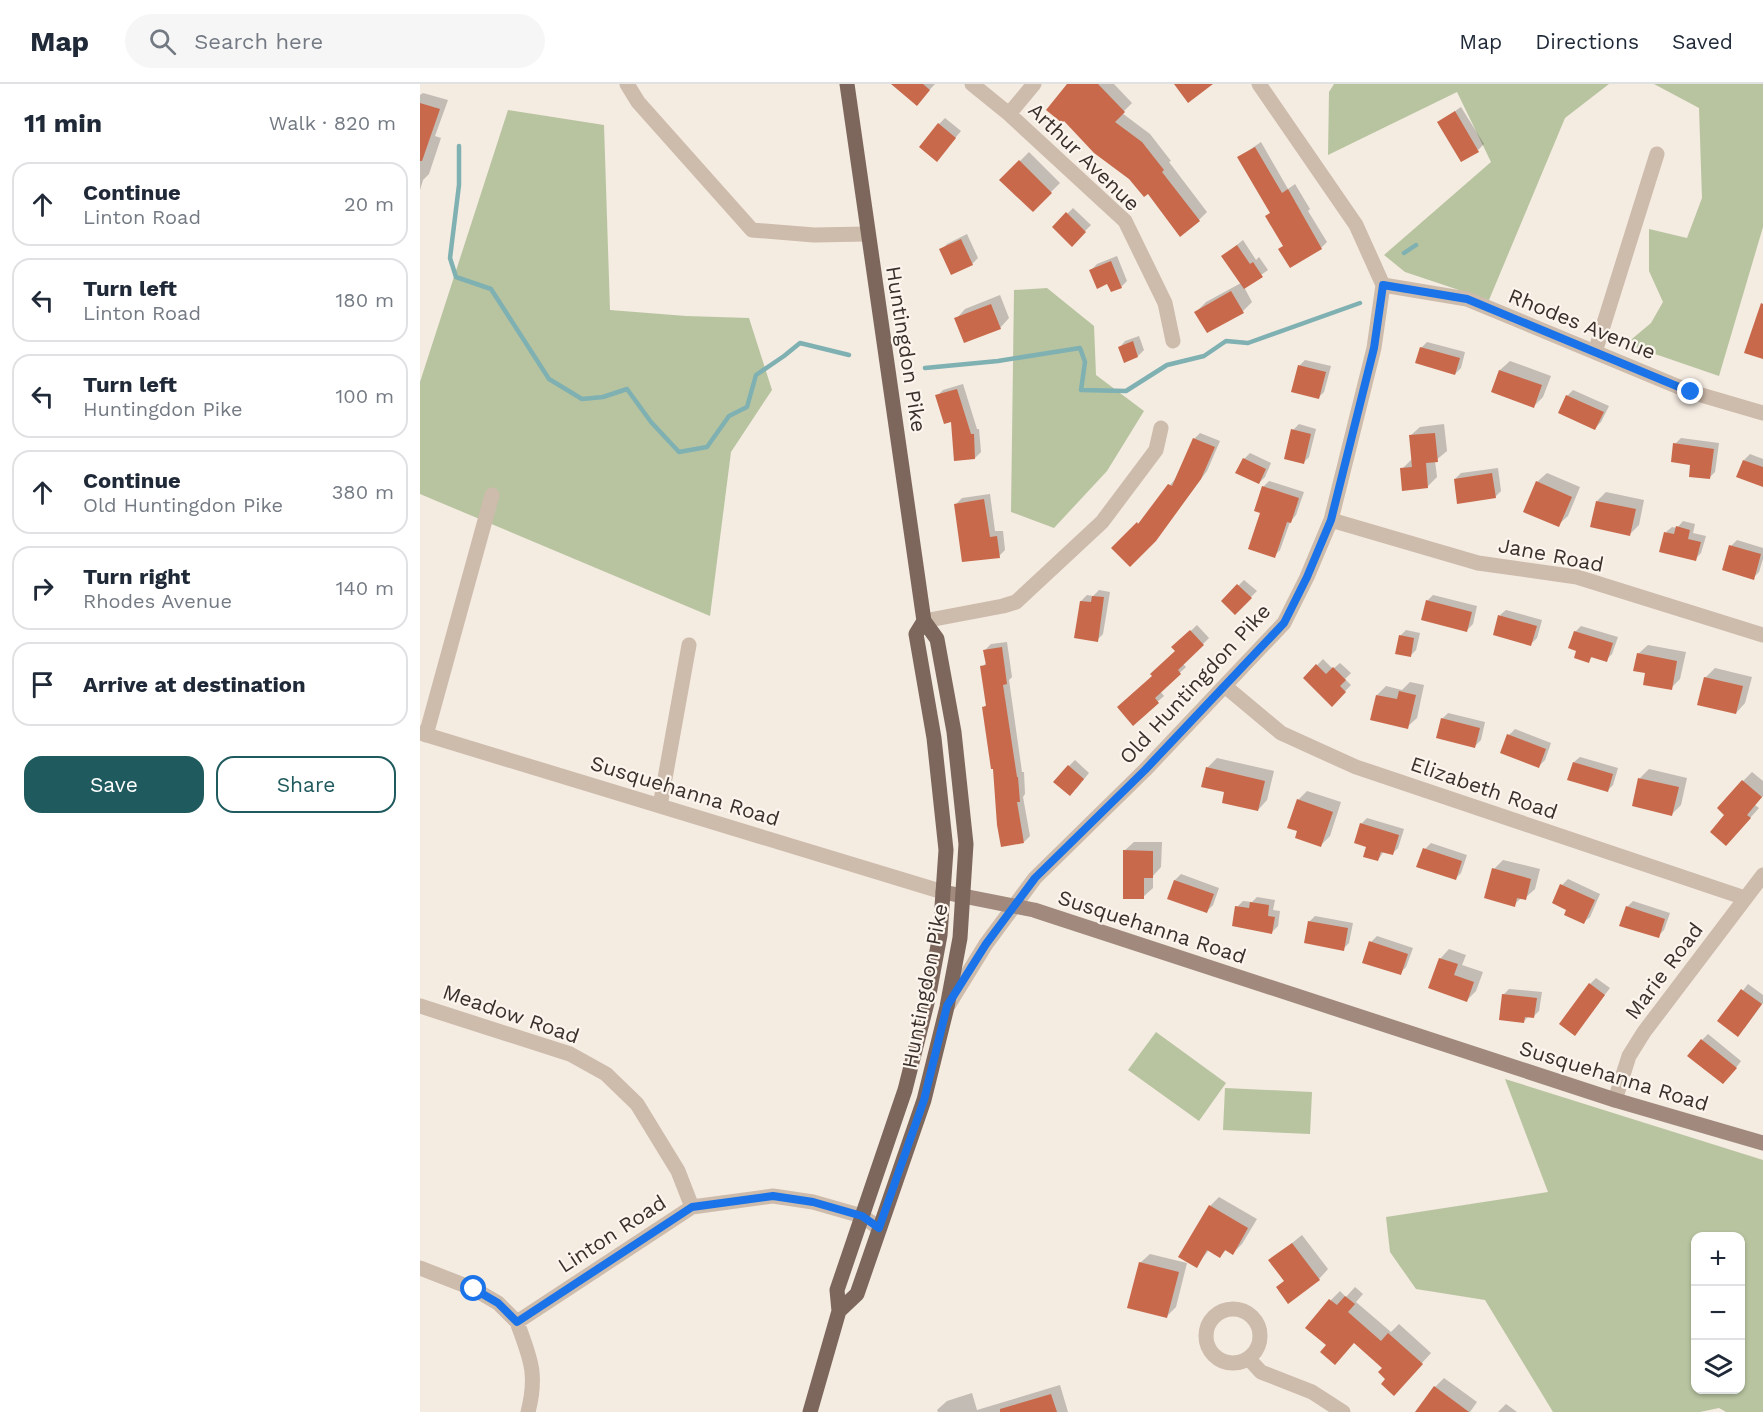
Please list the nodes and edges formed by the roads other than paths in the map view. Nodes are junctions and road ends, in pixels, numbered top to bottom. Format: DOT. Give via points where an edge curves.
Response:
graph roads {
  1 [pos="627,84"];
  2 [pos="847,84"];
  3 [pos="972,84"];
  4 [pos="1035,84"];
  5 [pos="1267,88"];
  6 [pos="1009,114"];
  7 [pos="1657,154"];
  8 [pos="867,234"];
  9 [pos="1383,285"];
  10 [pos="1173,341"];
  11 [pos="1595,352"];
  12 [pos="1763,413"];
  13 [pos="1161,428"];
  14 [pos="492,495"];
  15 [pos="1331,520"];
  16 [pos="924,621"];
  17 [pos="1763,634"];
  18 [pos="689,645"];
  19 [pos="1226,687"];
  20 [pos="423,734"];
  21 [pos="660,806"];
  22 [pos="1763,875"];
  23 [pos="943,892"];
  24 [pos="964,895"];
  25 [pos="1745,898"];
  26 [pos="1013,905"];
  27 [pos="420,1006"];
  28 [pos="947,1006"];
  29 [pos="1615,1100"];
  30 [pos="1763,1143"];
  31 [pos="692,1207"];
  32 [pos="862,1216"];
  33 [pos="879,1228"];
  34 [pos="420,1268"];
  35 [pos="839,1311"];
  36 [pos="517,1322"];
  37 [pos="1249,1359"];
  38 [pos="528,1412"];
  39 [pos="810,1412"];
  40 [pos="1343,1412"];
  1 -- 8 [label="street" via="638,102 752,230"];
  2 -- 8 [label="main road, Huntingdon Pike"];
  3 -- 6 [label="street, Arthur Avenue"];
  4 -- 6 [label="street"];
  5 -- 9 [label="street" via="1356,225"];
  6 -- 10 [label="street, Arthur Avenue" via="1125,221 1166,303"];
  7 -- 11 [label="street"];
  8 -- 16 [label="main road, Huntingdon Pike"];
  9 -- 11 [label="street, Rhodes Avenue" via="1467,299"];
  9 -- 15 [label="street, Old Huntingdon Pike" via="1374,348"];
  11 -- 12 [label="street, Rhodes Avenue" via="1691,392"];
  13 -- 16 [label="street" via="1156,450 1102,522 1016,602"];
  14 -- 20 [label="street"];
  15 -- 17 [label="street, Jane Road" via="1478,563 1577,577"];
  15 -- 19 [label="street, Old Huntingdon Pike" via="1284,623"];
  16 -- 23 [label="main road, Huntingdon Pike" via="916,634 934,738 946,850"];
  16 -- 24 [label="main road, Huntingdon Pike" via="937,639 954,732 966,844"];
  18 -- 21 [label="street"];
  19 -- 25 [label="street, Elizabeth Road" via="1281,733 1356,767"];
  19 -- 26 [label="street, Old Huntingdon Pike" via="1035,878"];
  20 -- 21 [label="street, Susquehanna Road"];
  21 -- 23 [label="street, Susquehanna Road"];
  22 -- 25 [label="street, Marie Road"];
  23 -- 24 [label="main road, Susquehanna Road"];
  23 -- 32 [label="main road, Huntingdon Pike" via="940,934 922,1022 905,1090"];
  24 -- 26 [label="main road, Susquehanna Road"];
  24 -- 28 [label="main road, Huntingdon Pike"];
  25 -- 29 [label="street, Marie Road" via="1644,1032 1629,1056"];
  26 -- 28 [label="street, Old Huntingdon Pike"];
  26 -- 29 [label="main road, Susquehanna Road"];
  27 -- 31 [label="street, Meadow Road" via="570,1053 606,1074 637,1104 678,1172"];
  28 -- 33 [label="main road, Huntingdon Pike" via="924,1100"];
  29 -- 30 [label="main road, Susquehanna Road"];
  31 -- 32 [label="street, Linton Road" via="773,1196"];
  31 -- 36 [label="street, Linton Road"];
  32 -- 33 [label="street, Linton Road"];
  32 -- 35 [label="main road, Huntingdon Pike" via="837,1290"];
  33 -- 35 [label="main road, Huntingdon Pike" via="856,1294"];
  34 -- 36 [label="street" via="474,1289 498,1303"];
  35 -- 39 [label="main road, Huntingdon Pike"];
  36 -- 38 [label="street" via="533,1366"];
  37 -- 40 [label="street" via="1261,1372 1312,1392"];
}
